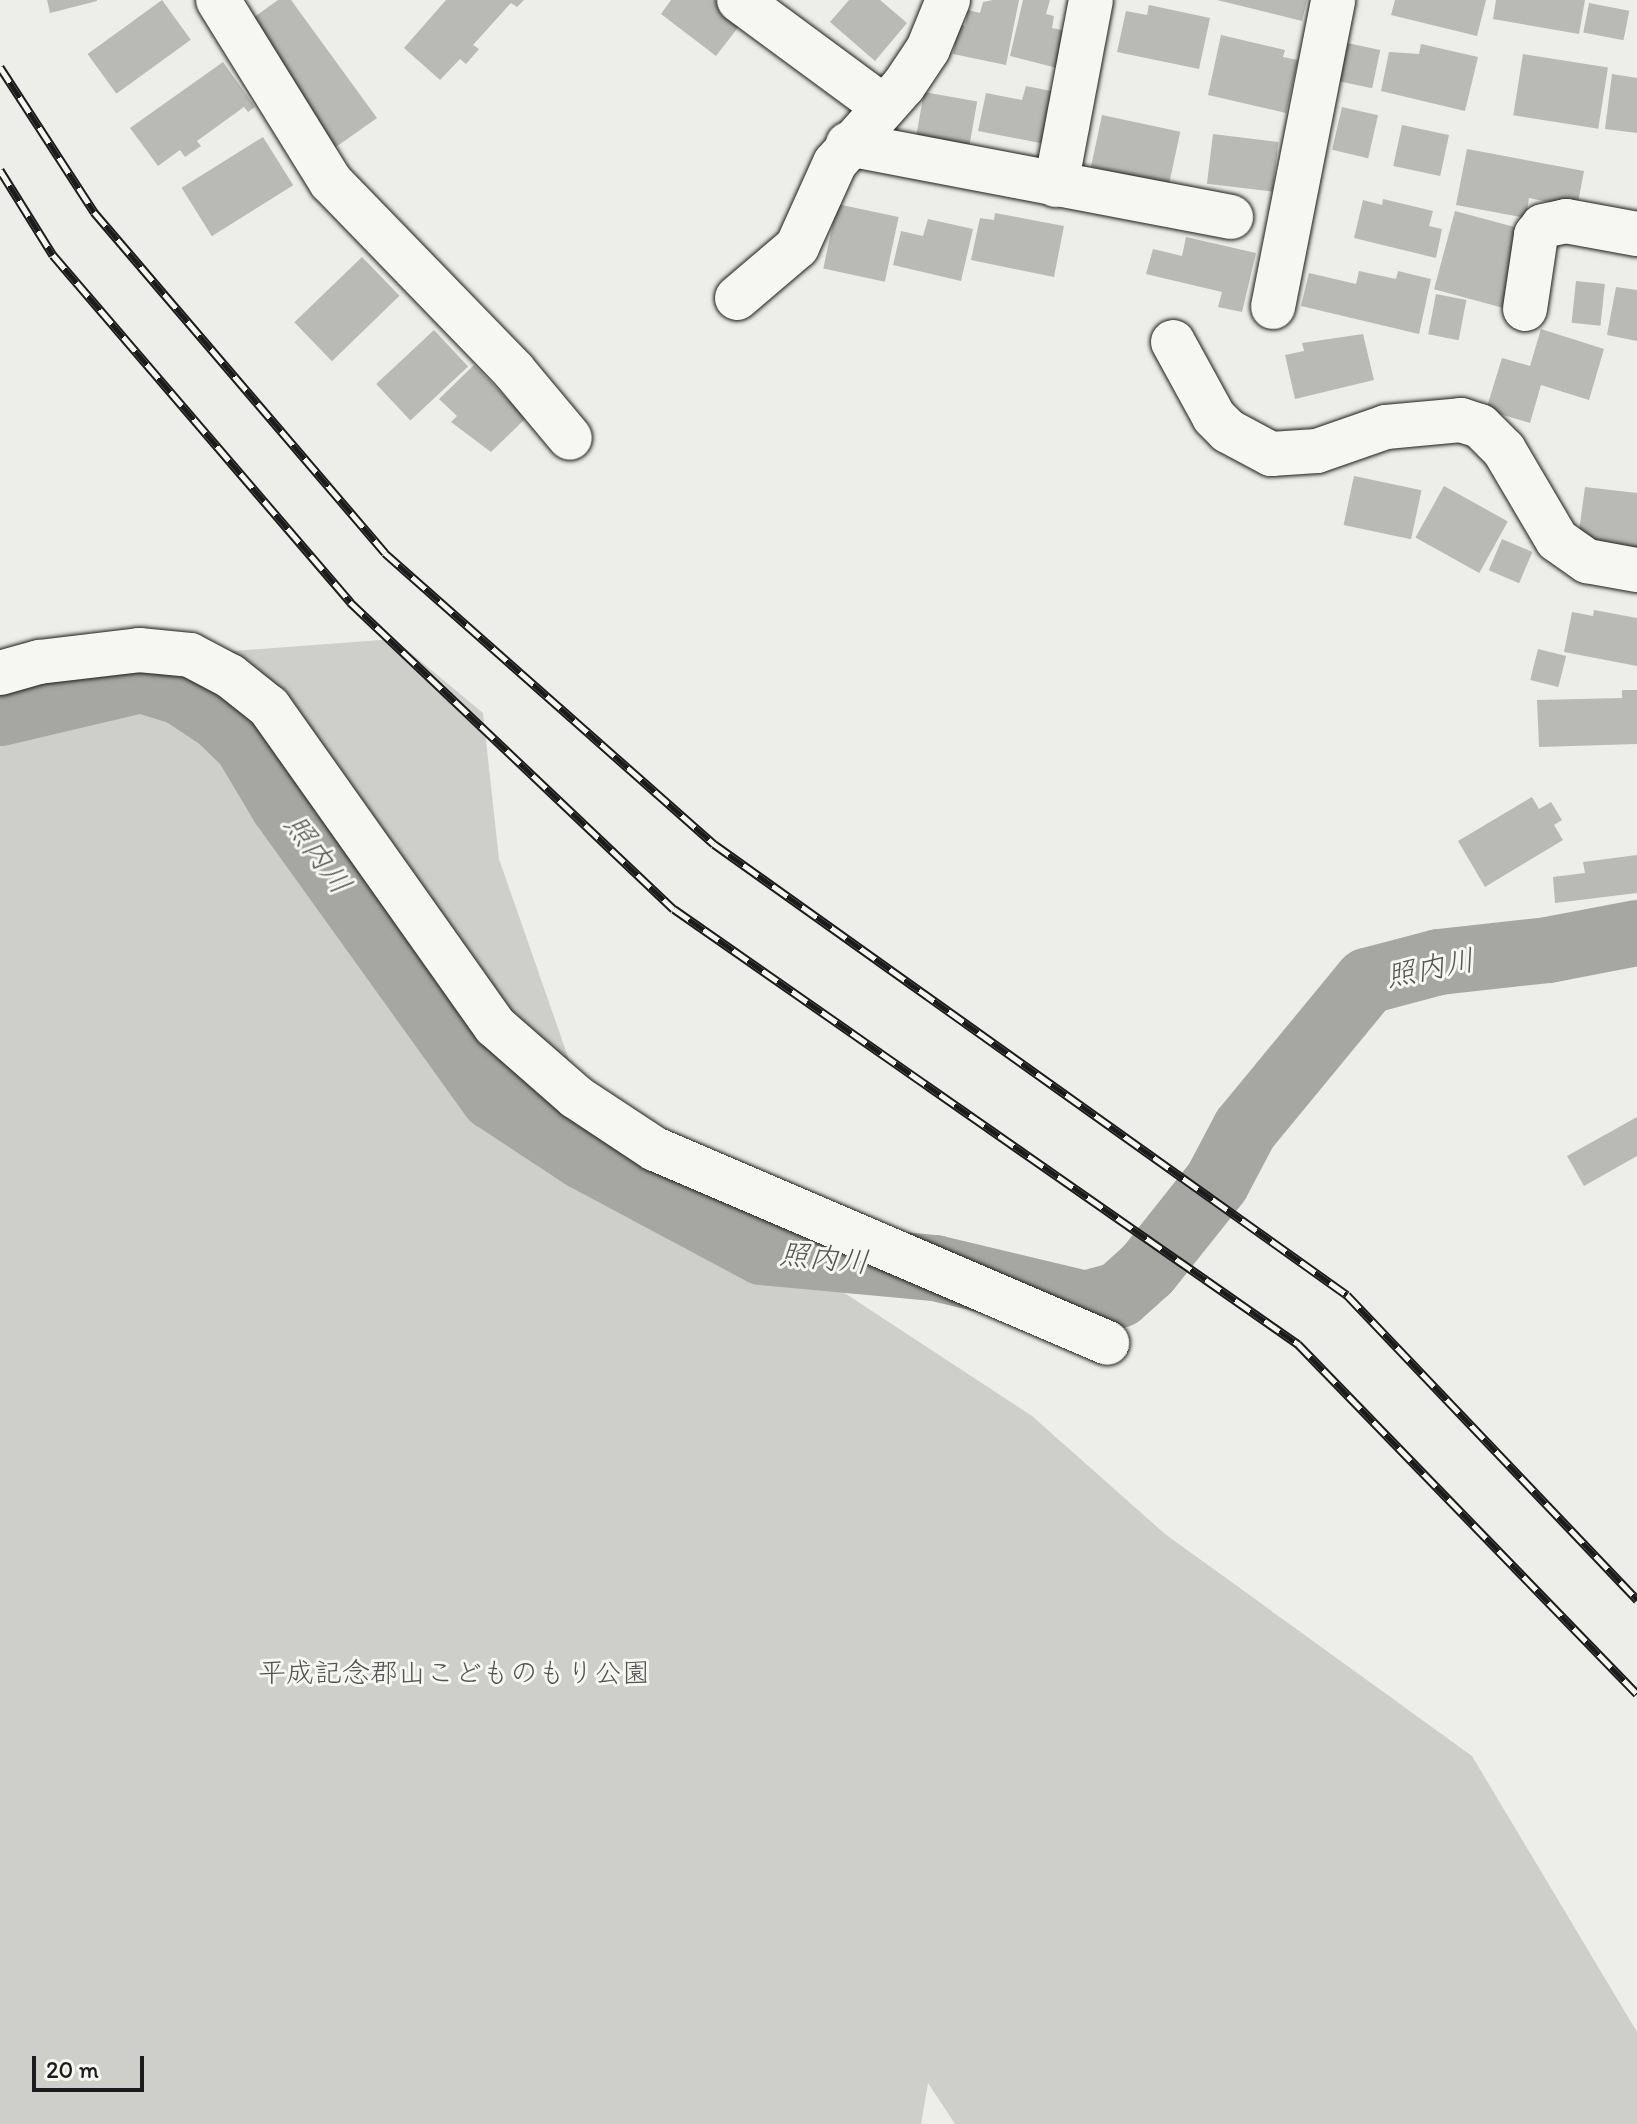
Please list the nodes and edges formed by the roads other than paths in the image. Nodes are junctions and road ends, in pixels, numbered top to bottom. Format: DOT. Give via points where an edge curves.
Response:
graph roads {
  1 [pos="218,0"];
  2 [pos="739,0"];
  3 [pos="948,0"];
  4 [pos="1091,0"];
  5 [pos="1333,0"];
  6 [pos="884,107"];
  7 [pos="848,144"];
  8 [pos="1056,185"];
  9 [pos="1231,217"];
  10 [pos="1637,234"];
  11 [pos="737,298"];
  12 [pos="1273,307"];
  13 [pos="1525,309"];
  14 [pos="1173,342"];
  15 [pos="570,438"];
  16 [pos="1637,570"];
  17 [pos="0,673"];
  18 [pos="1107,1343"];
  1 -- 15 [label="street" via="331,182 514,371"];
  2 -- 6 [label="street"];
  3 -- 6 [label="street" via="928,49"];
  4 -- 8 [label="street"];
  5 -- 12 [label="street"];
  6 -- 7 [label="street"];
  7 -- 8 [label="street"];
  7 -- 11 [label="street" via="797,247"];
  8 -- 9 [label="street"];
  10 -- 13 [label="street" via="1566,221 1543,226 1536,235"];
  14 -- 16 [label="street" via="1214,417 1228,431 1271,454 1317,451 1386,427 1461,420 1480,426 1504,450 1557,540 1587,561"];
  17 -- 18 [label="street" via="39,662 139,650 190,655 230,676 269,707 495,1026 576,1097 655,1149"];
}
